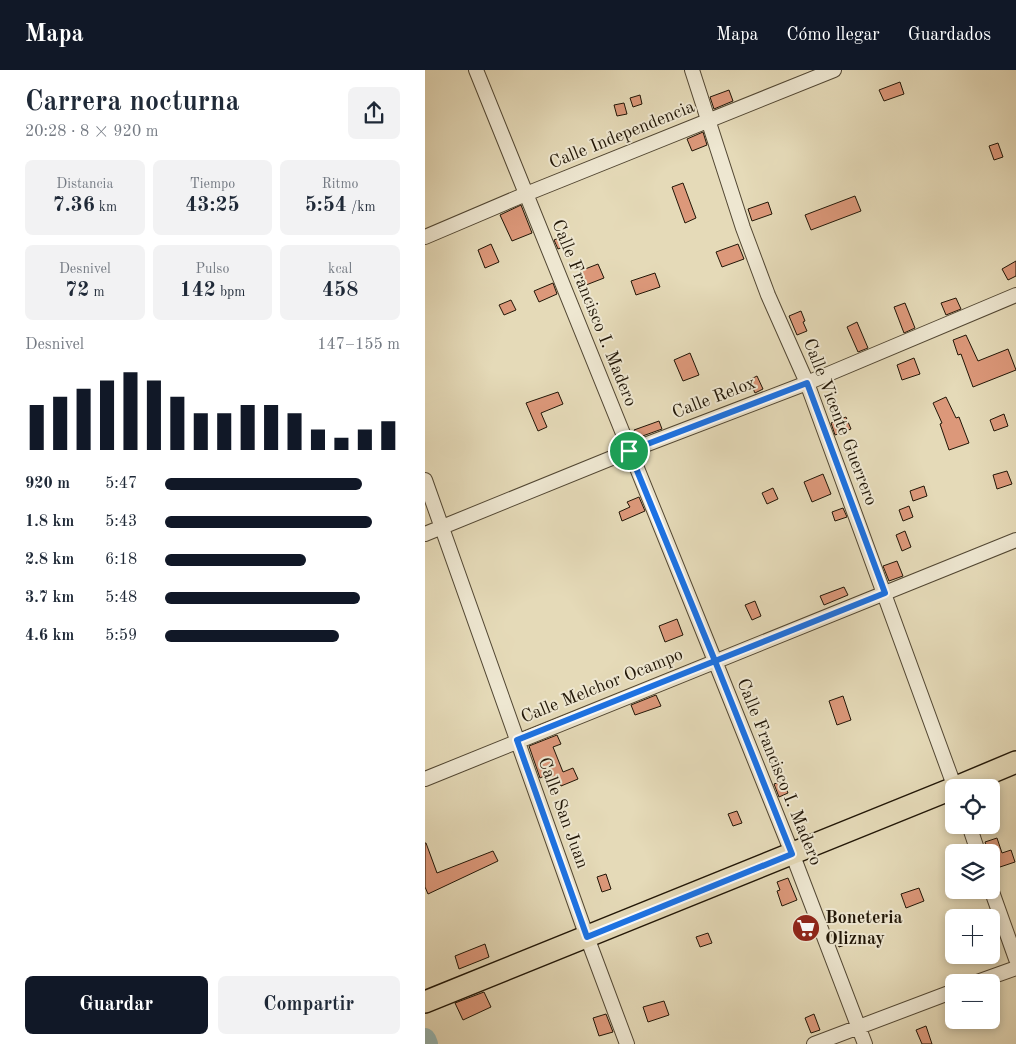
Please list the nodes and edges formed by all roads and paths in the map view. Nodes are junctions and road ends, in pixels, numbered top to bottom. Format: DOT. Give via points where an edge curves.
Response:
graph roads {
  1 [pos="476,70"];
  2 [pos="692,70"];
  3 [pos="834,70"];
  4 [pos="707,121"];
  5 [pos="526,194"];
  6 [pos="425,237"];
  7 [pos="1016,295"];
  8 [pos="807,383"];
  9 [pos="629,451"];
  10 [pos="425,480"];
  11 [pos="442,526"];
  12 [pos="425,534"];
  13 [pos="1016,540"];
  14 [pos="885,593"];
  15 [pos="715,661"];
  16 [pos="517,740"];
  17 [pos="1016,762"];
  18 [pos="425,779"];
  19 [pos="952,779"];
  20 [pos="975,779"];
  21 [pos="945,791"];
  22 [pos="792,854"];
  23 [pos="995,899"];
  24 [pos="587,937"];
  25 [pos="1016,959"];
  26 [pos="1016,968"];
  27 [pos="999,974"];
  28 [pos="945,994"];
  29 [pos="426,998"];
  30 [pos="858,1028"];
  31 [pos="627,1044"];
  32 [pos="814,1044"];
  33 [pos="865,1044"];
  1 -- 5 [label="street, Calle Francisco I. Madero"];
  2 -- 4 [label="street, Calle Vicente Guerrero"];
  3 -- 4 [label="street, Calle Independencia"];
  4 -- 5 [label="street, Calle Independencia"];
  4 -- 8 [label="street, Calle Vicente Guerrero" via="768,295"];
  5 -- 6 [label="street, Calle Independencia"];
  5 -- 9 [label="street, Calle Francisco I. Madero"];
  7 -- 8 [label="street, Calle Relox"];
  8 -- 9 [label="street, Calle Relox"];
  8 -- 14 [label="street, Calle Vicente Guerrero"];
  9 -- 11 [label="street, Calle Relox"];
  9 -- 15 [label="street, Calle Francisco I. Madero"];
  10 -- 11 [label="street, Calle San Juan"];
  11 -- 12 [label="street, Calle Relox"];
  11 -- 16 [label="street, Calle San Juan"];
  13 -- 14 [label="street, Calle Melchor Ocampo"];
  14 -- 15 [label="street, Calle Melchor Ocampo"];
  14 -- 19 [label="street, Calle Vicente Guerrero"];
  15 -- 16 [label="street, Calle Melchor Ocampo"];
  15 -- 22 [label="street, Calle Francisco I. Madero"];
  16 -- 18 [label="street, Calle Melchor Ocampo"];
  16 -- 24 [label="street, Calle San Juan"];
  17 -- 20 [label="main road"];
  21 -- 22 [label="main road"];
  22 -- 24 [label="main road"];
  22 -- 30 [label="street, Calle Francisco I. Madero"];
  23 -- 25 [label="street"];
  24 -- 29 [label="main road"];
  24 -- 31 [label="street, Calle San Juan"];
  26 -- 27 [label="street"];
  28 -- 30 [label="street"];
  30 -- 32 [label="street"];
  30 -- 33 [label="street, Calle Francisco I. Madero"];
}
